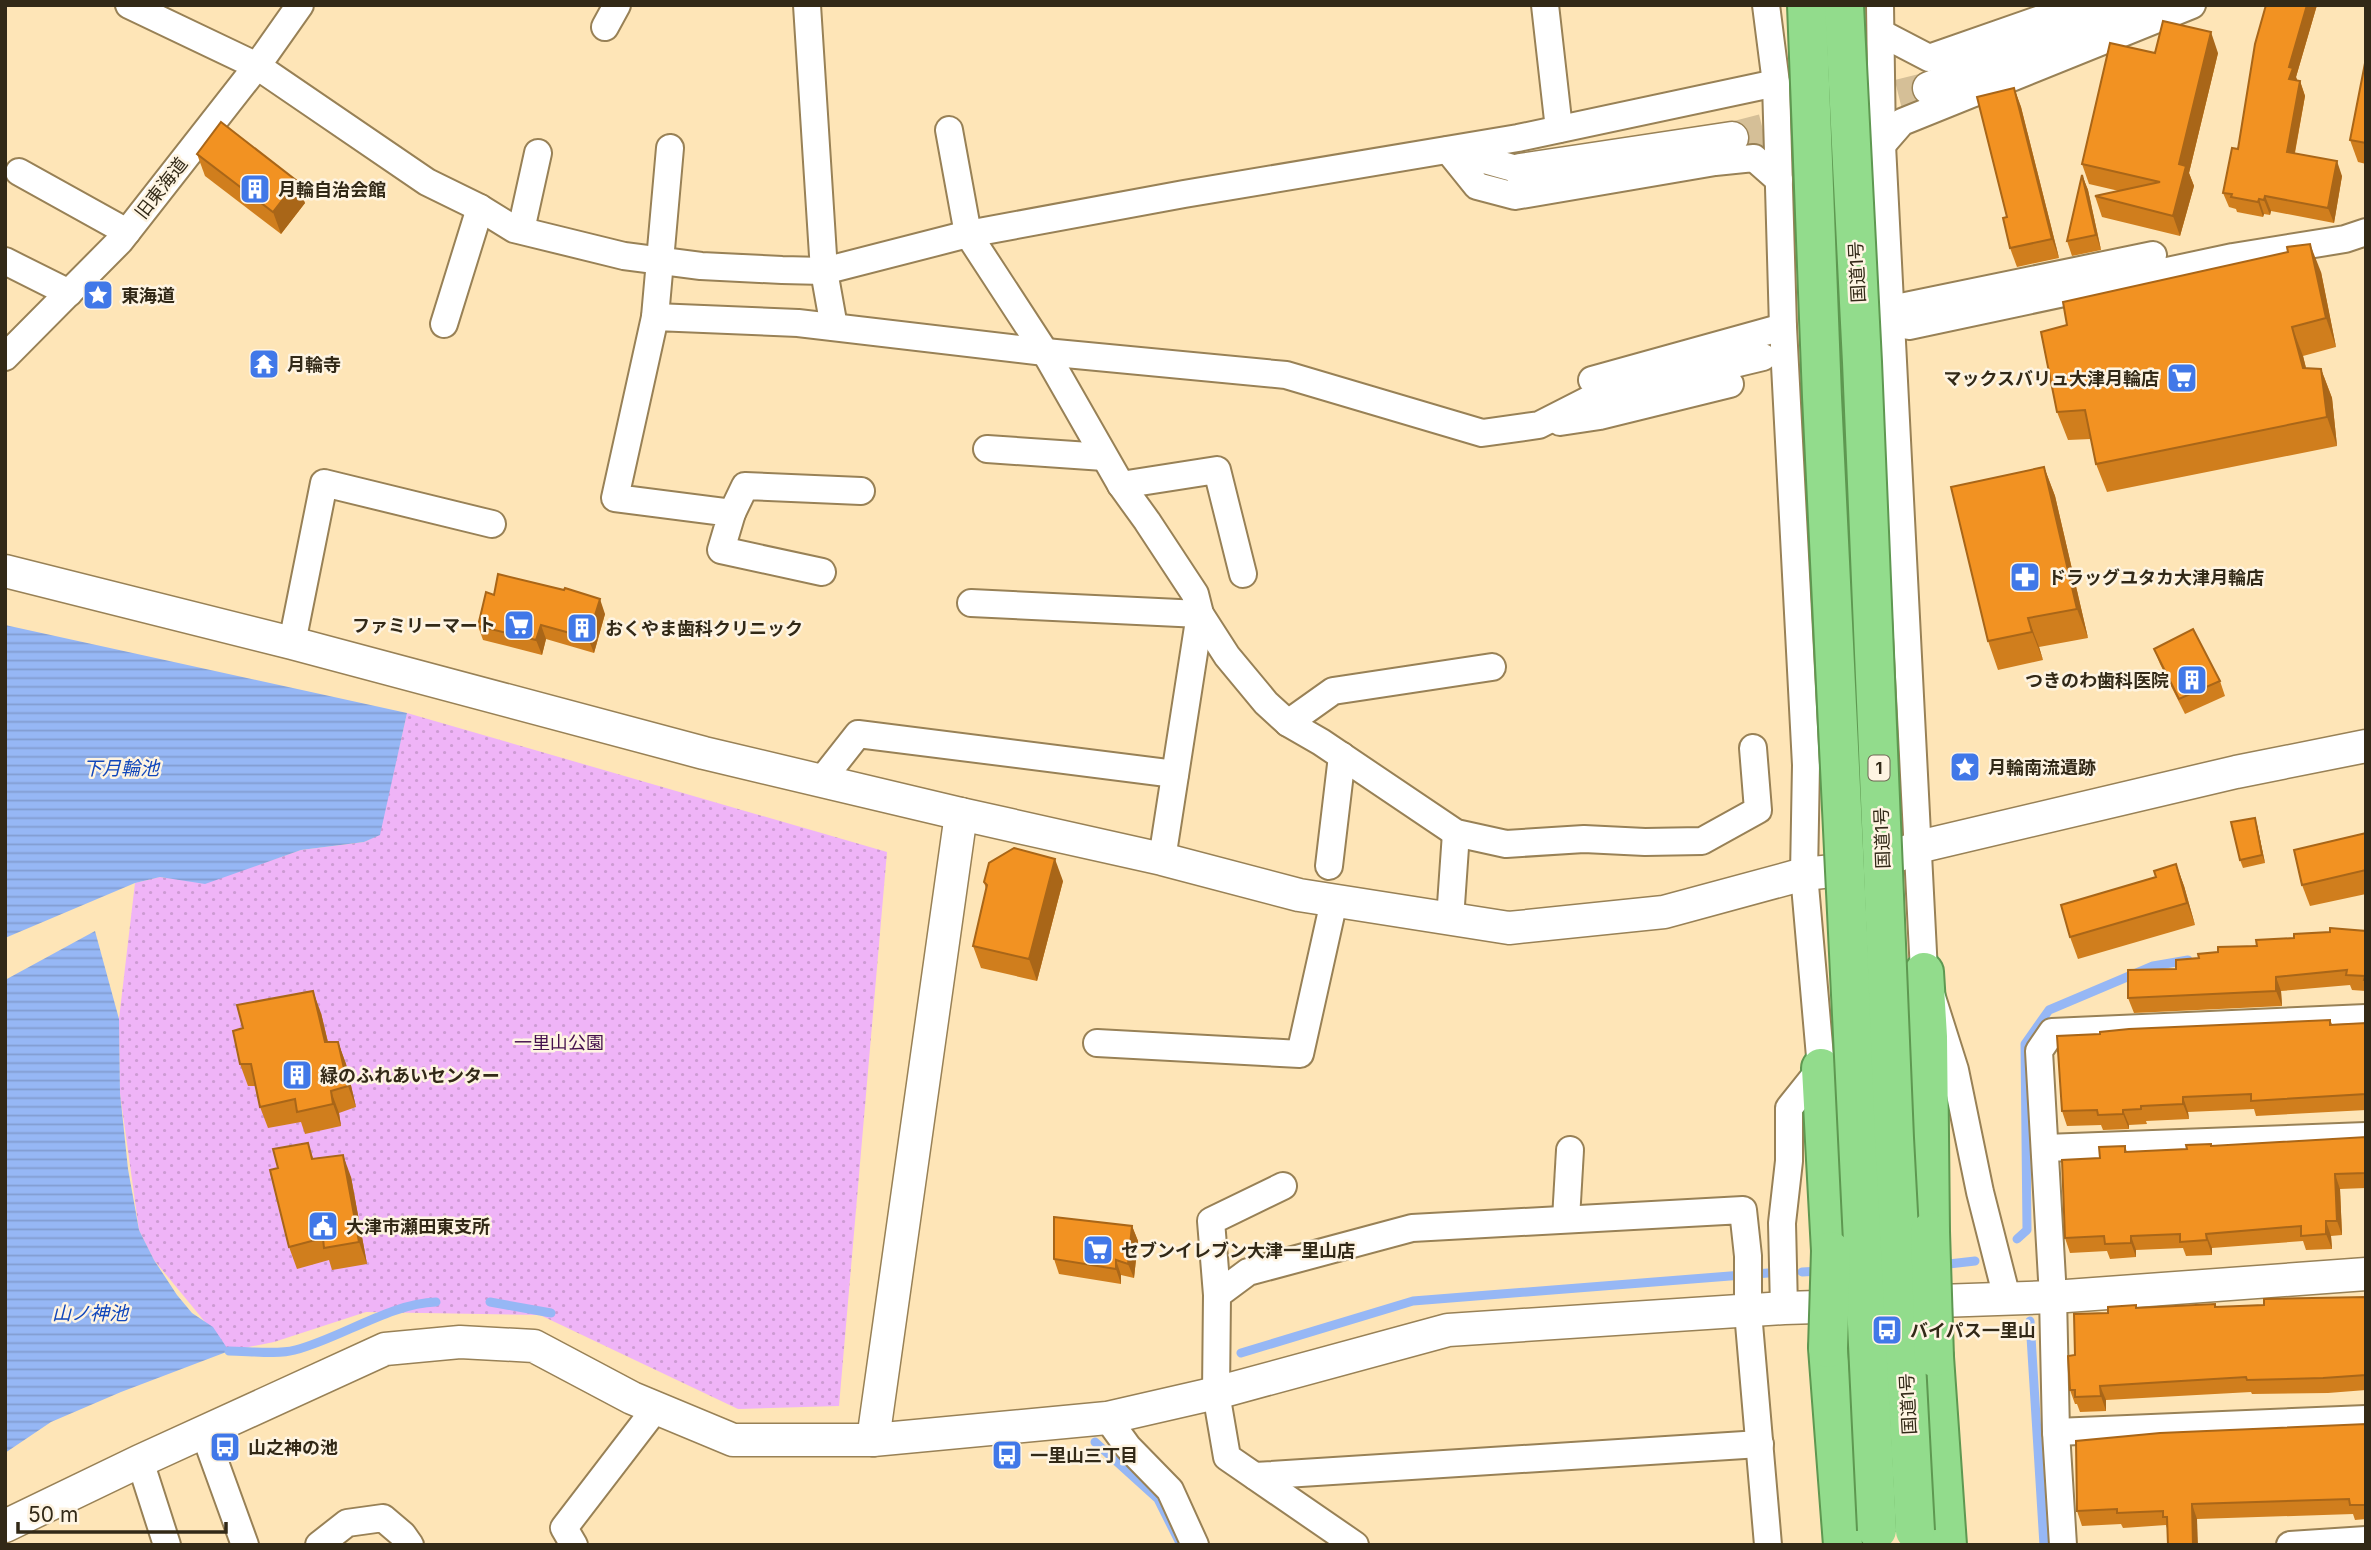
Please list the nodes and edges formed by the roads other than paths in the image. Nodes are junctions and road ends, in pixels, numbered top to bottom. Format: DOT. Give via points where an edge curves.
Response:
graph roads {
  1 [pos="129,5"];
  2 [pos="300,5"];
  3 [pos="807,5"];
  4 [pos="1545,5"];
  5 [pos="1766,5"];
  6 [pos="1807,5"];
  7 [pos="1844,5"];
  8 [pos="1880,5"];
  9 [pos="2081,5"];
  10 [pos="2138,5"];
  11 [pos="2192,5"];
  12 [pos="1881,33"];
  13 [pos="257,65"];
  14 [pos="1776,83"];
  15 [pos="1929,88"];
  16 [pos="1559,129"];
  17 [pos="949,130"];
  18 [pos="1732,138"];
  19 [pos="1882,145"];
  20 [pos="670,148"];
  21 [pos="1448,150"];
  22 [pos="538,153"];
  23 [pos="1520,170"];
  24 [pos="19,172"];
  25 [pos="1779,180"];
  26 [pos="480,208"];
  27 [pos="521,230"];
  28 [pos="127,232"];
  29 [pos="2366,232"];
  30 [pos="968,234"];
  31 [pos="2233,257"];
  32 [pos="5,261"];
  33 [pos="660,261"];
  34 [pos="824,271"];
  35 [pos="69,293"];
  36 [pos="655,317"];
  37 [pos="1900,318"];
  38 [pos="444,324"];
  39 [pos="834,327"];
  40 [pos="1783,327"];
  41 [pos="1892,347"];
  42 [pos="1045,352"];
  43 [pos="5,357"];
  44 [pos="1774,364"];
  45 [pos="1539,425"];
  46 [pos="987,449"];
  47 [pos="1104,457"];
  48 [pos="1121,485"];
  49 [pos="861,491"];
  50 [pos="732,513"];
  51 [pos="492,524"];
  52 [pos="5,570"];
  53 [pos="822,572"];
  54 [pos="1243,575"];
  55 [pos="971,603"];
  56 [pos="1200,614"];
  57 [pos="292,643"];
  58 [pos="1492,667"];
  59 [pos="1288,723"];
  60 [pos="2366,746"];
  61 [pos="1753,748"];
  62 [pos="1342,756"];
  63 [pos="1175,774"];
  64 [pos="821,781"];
  65 [pos="961,814"];
  66 [pos="1456,833"];
  67 [pos="1917,847"];
  68 [pos="1162,859"];
  69 [pos="1329,866"];
  70 [pos="1804,874"];
  71 [pos="1334,901"];
  72 [pos="1450,919"];
  73 [pos="1924,972"];
  74 [pos="2366,1018"];
  75 [pos="1097,1043"];
  76 [pos="1821,1068"];
  77 [pos="2366,1136"];
  78 [pos="2045,1148"];
  79 [pos="1570,1150"];
  80 [pos="1283,1186"];
  81 [pos="1566,1219"];
  82 [pos="2366,1274"];
  83 [pos="1217,1295"];
  84 [pos="2007,1297"];
  85 [pos="2053,1297"];
  86 [pos="1748,1302"];
  87 [pos="1784,1308"];
  88 [pos="1216,1393"];
  89 [pos="656,1408"];
  90 [pos="1107,1418"];
  91 [pos="2366,1419"];
  92 [pos="204,1432"];
  93 [pos="2056,1432"];
  94 [pos="873,1440"];
  95 [pos="1760,1444"];
  96 [pos="140,1461"];
  97 [pos="1255,1476"];
  98 [pos="5,1526"];
  99 [pos="1866,1540"];
  100 [pos="1926,1540"];
  101 [pos="2366,1540"];
  102 [pos="167,1545"];
  103 [pos="245,1545"];
  104 [pos="319,1545"];
  105 [pos="410,1545"];
  106 [pos="573,1545"];
  107 [pos="1195,1545"];
  108 [pos="1356,1545"];
  109 [pos="1769,1545"];
  110 [pos="2063,1545"];
  111 [pos="2290,1545"];
  1 -- 13 [label="street"];
  2 -- 13 [label="street, 旧東海道"];
  3 -- 34 [label="street"];
  4 -- 16 [label="street"];
  5 -- 14 [label="street"];
  6 -- 99 [label="highway, 国道1号, bridge"];
  7 -- 100 [label="highway, 国道1号 / 1, bridge" via="1894,1138"];
  8 -- 12 [label="street"];
  9 -- 12 [label="street" via="1928,58"];
  10 -- 15 [label="street"];
  11 -- 19 [label="street" via="1902,122"];
  12 -- 19 [label="street"];
  13 -- 26 [label="street" via="427,182"];
  13 -- 28 [label="street, 旧東海道"];
  14 -- 16 [label="street"];
  14 -- 25 [label="street"];
  16 -- 21 [label="street"];
  17 -- 30 [label="street"];
  18 -- 23 [label="street"];
  19 -- 37 [label="street"];
  20 -- 33 [label="street"];
  21 -- 23 [label="street"];
  21 -- 25 [label="street" via="1477,186 1515,196 1754,158"];
  21 -- 30 [label="street"];
  22 -- 27 [label="street"];
  24 -- 28 [label="street"];
  25 -- 40 [label="street"];
  26 -- 27 [label="street"];
  26 -- 38 [label="street"];
  27 -- 33 [label="street"];
  28 -- 35 [label="street, 旧東海道"];
  29 -- 31 [label="street" via="2345,240"];
  30 -- 34 [label="street"];
  30 -- 42 [label="street"];
  31 -- 37 [label="street" via="2204,245"];
  31 -- 41 [label="street" via="2217,278"];
  32 -- 35 [label="street"];
  33 -- 34 [label="street"];
  33 -- 36 [label="street"];
  34 -- 39 [label="street"];
  35 -- 43 [label="street, 旧東海道"];
  36 -- 39 [label="street"];
  36 -- 50 [label="street" via="615,498"];
  37 -- 41 [label="street"];
  39 -- 42 [label="street"];
  40 -- 44 [label="street"];
  40 -- 45 [label="street" via="1589,381"];
  41 -- 67 [label="street"];
  42 -- 45 [label="street" via="1286,375 1482,433"];
  42 -- 47 [label="street"];
  44 -- 45 [label="street" via="1600,416"];
  44 -- 70 [label="street" via="1806,765"];
  46 -- 47 [label="street"];
  47 -- 48 [label="street"];
  48 -- 54 [label="street" via="1217,470"];
  48 -- 56 [label="street" via="1195,594"];
  49 -- 50 [label="street" via="745,486"];
  50 -- 53 [label="street" via="722,550"];
  51 -- 57 [label="street" via="324,483"];
  52 -- 57 [label="street"];
  55 -- 56 [label="street"];
  56 -- 59 [label="street" via="1227,656"];
  56 -- 63 [label="street"];
  57 -- 64 [label="street"];
  58 -- 59 [label="street" via="1333,691"];
  59 -- 62 [label="street"];
  60 -- 67 [label="street"];
  61 -- 66 [label="street" via="1758,810 1702,841 1584,839 1506,844"];
  62 -- 66 [label="street"];
  62 -- 69 [label="street"];
  63 -- 64 [label="street" via="858,734"];
  63 -- 68 [label="street"];
  64 -- 65 [label="street"];
  65 -- 68 [label="street"];
  65 -- 94 [label="street"];
  66 -- 72 [label="street"];
  67 -- 70 [label="street" via="1870,867"];
  67 -- 73 [label="street"];
  68 -- 71 [label="street"];
  70 -- 72 [label="street" via="1664,912 1509,928"];
  70 -- 76 [label="street"];
  71 -- 72 [label="street"];
  71 -- 75 [label="street" via="1300,1054"];
  73 -- 84 [label="street" via="1955,1070"];
  73 -- 100 [label="highway, bridge" via="1934,1357"];
  74 -- 78 [label="street" via="2052,1032 2039,1051"];
  76 -- 87 [label="street" via="1789,1108"];
  76 -- 99 [label="highway, bridge" via="1831,1251 1828,1348"];
  77 -- 78 [label="street"];
  78 -- 85 [label="street"];
  79 -- 81 [label="street"];
  80 -- 83 [label="street" via="1211,1222"];
  81 -- 83 [label="street" via="1412,1228 1248,1272"];
  81 -- 86 [label="street" via="1743,1210"];
  82 -- 85 [label="street"];
  83 -- 88 [label="street"];
  84 -- 85 [label="street"];
  84 -- 87 [label="street"];
  85 -- 93 [label="street"];
  86 -- 87 [label="street"];
  86 -- 88 [label="street" via="1448,1330"];
  86 -- 95 [label="street"];
  88 -- 90 [label="street"];
  88 -- 97 [label="street" via="1227,1457"];
  89 -- 92 [label="street" via="534,1346 460,1342 385,1349"];
  89 -- 94 [label="street" via="733,1440"];
  89 -- 106 [label="street" via="564,1528"];
  90 -- 94 [label="street"];
  90 -- 107 [label="street" via="1170,1490"];
  91 -- 93 [label="street"];
  92 -- 96 [label="street"];
  92 -- 103 [label="street"];
  93 -- 110 [label="street"];
  95 -- 97 [label="street"];
  95 -- 109 [label="street"];
  96 -- 98 [label="street"];
  96 -- 102 [label="street"];
  97 -- 108 [label="street"];
  101 -- 111 [label="street"];
  104 -- 105 [label="street" via="347,1523 383,1518"];
}
